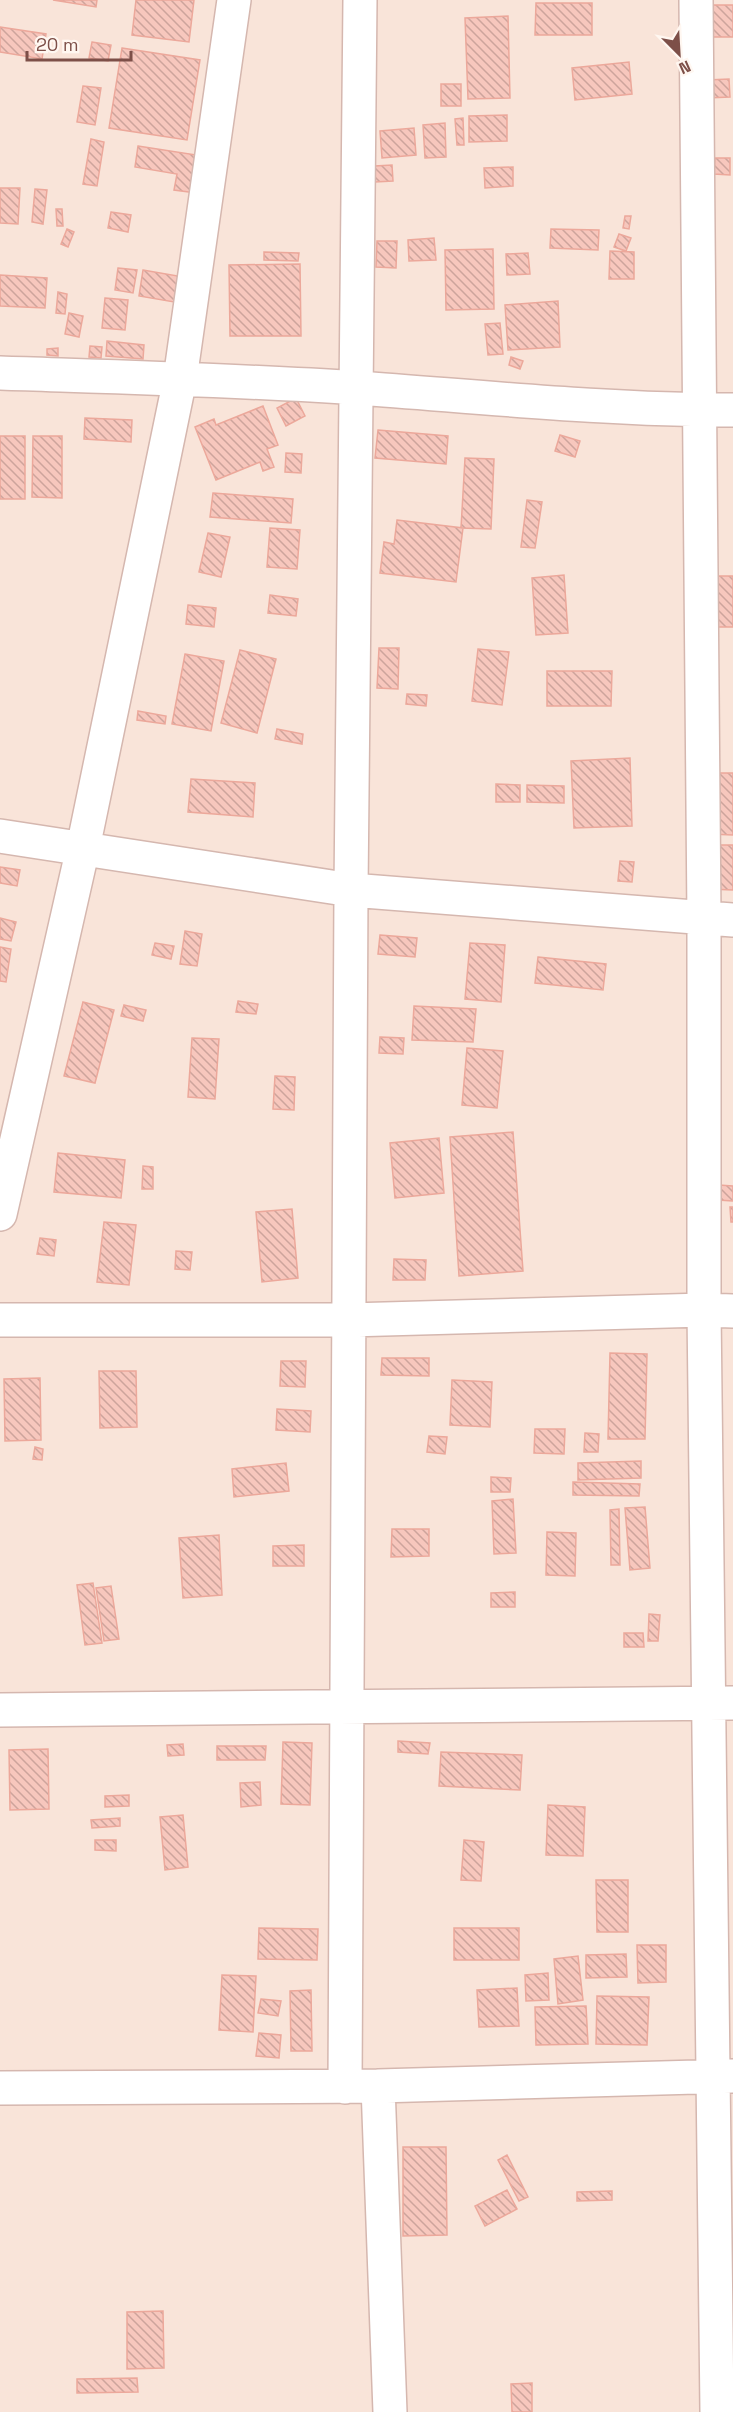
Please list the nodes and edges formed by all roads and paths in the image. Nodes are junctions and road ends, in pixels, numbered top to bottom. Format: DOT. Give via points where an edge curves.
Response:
graph roads {
  1 [pos="234,0"];
  2 [pos="360,0"];
  3 [pos="696,0"];
  4 [pos="0,373"];
  5 [pos="180,379"];
  6 [pos="356,388"];
  7 [pos="700,410"];
  8 [pos="733,410"];
  9 [pos="0,836"];
  10 [pos="83,848"];
  11 [pos="351,890"];
  12 [pos="719,920"];
  13 [pos="0,1214"];
  14 [pos="718,1311"];
  15 [pos="0,1320"];
  16 [pos="349,1320"];
  17 [pos="721,1703"];
  18 [pos="347,1707"];
  19 [pos="0,1710"];
  20 [pos="723,2076"];
  21 [pos="378,2086"];
  22 [pos="345,2087"];
  23 [pos="0,2088"];
  24 [pos="390,2412"];
  25 [pos="717,2412"];
  1 -- 5 [label="street"];
  2 -- 6 [label="street"];
  3 -- 7 [label="street"];
  4 -- 5 [label="street"];
  5 -- 6 [label="street"];
  5 -- 10 [label="street"];
  6 -- 7 [label="street"];
  6 -- 11 [label="street"];
  7 -- 8 [label="street"];
  7 -- 12 [label="street"];
  9 -- 10 [label="street"];
  10 -- 11 [label="street"];
  10 -- 13 [label="street"];
  11 -- 12 [label="street"];
  11 -- 16 [label="street"];
  12 -- 14 [label="street"];
  14 -- 16 [label="street"];
  14 -- 17 [label="street"];
  15 -- 16 [label="street"];
  16 -- 18 [label="street"];
  17 -- 18 [label="street"];
  17 -- 20 [label="street"];
  18 -- 19 [label="street"];
  18 -- 22 [label="street"];
  20 -- 21 [label="street"];
  20 -- 25 [label="street"];
  21 -- 22 [label="street"];
  21 -- 24 [label="street"];
  22 -- 23 [label="street"];
}
